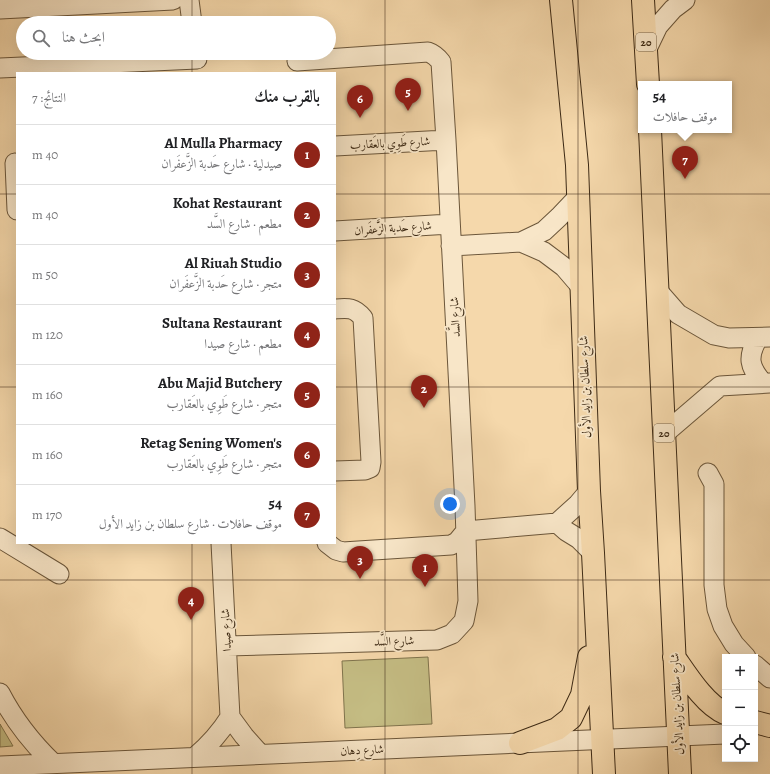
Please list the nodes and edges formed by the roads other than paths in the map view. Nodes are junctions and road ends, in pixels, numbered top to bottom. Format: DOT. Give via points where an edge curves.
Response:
graph roads {
  1 [pos="173,0"];
  2 [pos="190,0"];
  3 [pos="643,0"];
  4 [pos="685,0"];
  5 [pos="557,4"];
  6 [pos="0,9"];
  7 [pos="191,16"];
  8 [pos="646,52"];
  9 [pos="336,58"];
  10 [pos="312,60"];
  11 [pos="298,61"];
  12 [pos="197,62"];
  13 [pos="0,68"];
  14 [pos="648,81"];
  15 [pos="650,133"];
  16 [pos="446,140"];
  17 [pos="336,146"];
  18 [pos="11,163"];
  19 [pos="578,197"];
  20 [pos="16,202"];
  21 [pos="450,224"];
  22 [pos="336,232"];
  23 [pos="521,242"];
  24 [pos="452,246"];
  25 [pos="582,288"];
  26 [pos="657,290"];
  27 [pos="336,309"];
  28 [pos="764,338"];
  29 [pos="766,383"];
  30 [pos="664,434"];
  31 [pos="336,471"];
  32 [pos="708,473"];
  33 [pos="589,491"];
  34 [pos="557,524"];
  35 [pos="466,531"];
  36 [pos="0,538"];
  37 [pos="221,544"];
  38 [pos="328,544"];
  39 [pos="593,553"];
  40 [pos="59,574"];
  41 [pos="596,614"];
  42 [pos="227,646"];
  43 [pos="743,654"];
  44 [pos="674,656"];
  45 [pos="758,668"];
  46 [pos="770,678"];
  47 [pos="0,693"];
  48 [pos="722,712"];
  49 [pos="230,717"];
  50 [pos="758,723"];
  51 [pos="770,726"];
  52 [pos="758,732"];
  53 [pos="770,732"];
  54 [pos="722,734"];
  55 [pos="679,736"];
  56 [pos="602,739"];
  57 [pos="520,743"];
  58 [pos="260,754"];
  59 [pos="195,757"];
  60 [pos="53,763"];
  61 [pos="0,766"];
  62 [pos="604,774"];
  63 [pos="680,774"];
  1 -- 6 [label="street"];
  2 -- 7 [label="street"];
  3 -- 8 [label="main road, 20"];
  4 -- 8 [label="street" via="658,26"];
  5 -- 19 [label="main road, شارع سلطان بن زايد الأول" via="577,165"];
  8 -- 14 [label="main road, 20"];
  9 -- 16 [label="street, شارع السَّد" via="428,52 434,54 441,62"];
  10 -- 11 [label="street, شارع السَّد"];
  12 -- 13 [label="street"];
  15 -- 26 [label="main road, شارع سلطان بن زايد الأول / 20"];
  16 -- 17 [label="street, شارع طَوِي بالعَقارب"];
  16 -- 21 [label="street, شارع السَّد"];
  18 -- 20 [label="street"];
  19 -- 23 [label="street" via="544,231"];
  19 -- 25 [label="main road, شارع سلطان بن زايد الأول"];
  21 -- 22 [label="street, شارع حَدبة الزَّعفَران"];
  21 -- 24 [label="street, شارع السَّد"];
  23 -- 24 [label="street"];
  23 -- 25 [label="street" via="544,252 564,267"];
  24 -- 35 [label="street, شارع السَّد"];
  25 -- 33 [label="main road, شارع سلطان بن زايد الأول"];
  26 -- 28 [label="street" via="678,314 714,335 729,338"];
  26 -- 30 [label="main road, شارع سلطان بن زايد الأول / 20"];
  27 -- 31 [label="street" via="355,310 363,318 371,462 370,468 365,470"];
  28 -- 29 [label="street" via="752,349 751,362 754,374"];
  29 -- 30 [label="street" via="720,386"];
  30 -- 44 [label="main road, شارع سلطان بن زايد الأول / 20"];
  32 -- 43 [label="street" via="714,484 714,585 717,610 723,626"];
  33 -- 34 [label="street"];
  33 -- 39 [label="main road, شارع سلطان بن زايد الأول"];
  34 -- 35 [label="street"];
  34 -- 39 [label="street" via="579,539"];
  35 -- 38 [label="street" via="451,545 343,552"];
  35 -- 42 [label="street, شارع السَّد" via="468,600 464,621 452,634 437,640"];
  36 -- 40 [label="street"];
  37 -- 42 [label="street, شارع صيدا"];
  39 -- 41 [label="main road, شارع سلطان بن زايد الأول"];
  41 -- 56 [label="main road, شارع سلطان بن زايد الأول"];
  41 -- 57 [label="main road" via="582,695 571,718 557,729"];
  42 -- 49 [label="street, شارع صيدا"];
  44 -- 48 [label="main road" via="699,692"];
  44 -- 55 [label="main road, شارع سلطان بن زايد الأول / 20"];
  45 -- 46 [label="street"];
  47 -- 60 [label="street" via="27,736"];
  49 -- 58 [label="street"];
  49 -- 59 [label="street" via="215,739"];
  50 -- 51 [label="main road"];
  52 -- 53 [label="street"];
  54 -- 55 [label="street, شارع دِهان"];
  55 -- 56 [label="street, شارع دِهان"];
  55 -- 63 [label="main road, شارع سلطان بن زايد الأول / 20"];
  56 -- 57 [label="street, شارع دِهان"];
  56 -- 62 [label="main road, شارع سلطان بن زايد الأول"];
  57 -- 58 [label="street, شارع دِهان"];
  58 -- 59 [label="street, شارع دِهان"];
  59 -- 60 [label="street, شارع دِهان"];
  60 -- 61 [label="street, شارع دِهان"];
}
